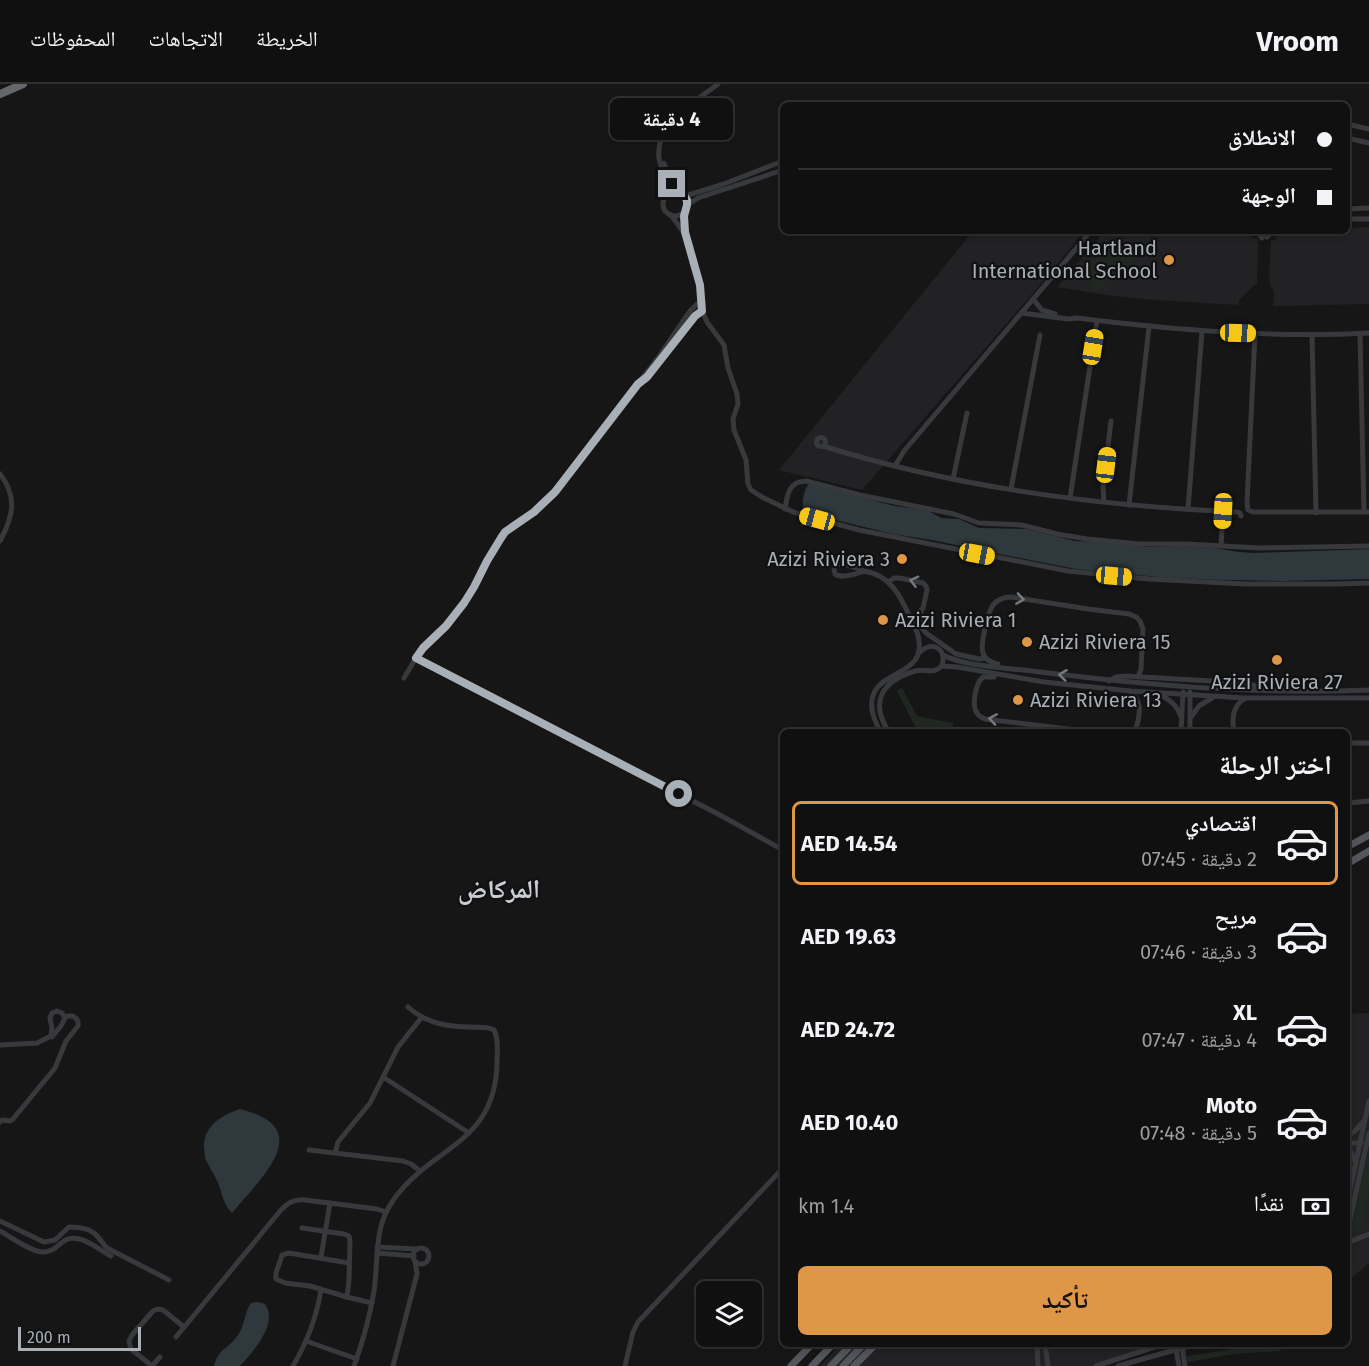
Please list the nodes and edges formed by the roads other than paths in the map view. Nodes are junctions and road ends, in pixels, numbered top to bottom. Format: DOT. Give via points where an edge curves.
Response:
graph roads {
  1 [pos="23,84"];
  2 [pos="718,84"];
  3 [pos="723,84"];
  4 [pos="0,94"];
  5 [pos="1350,125"];
  6 [pos="1369,129"];
  7 [pos="1350,139"];
  8 [pos="1369,143"];
  9 [pos="780,162"];
  10 [pos="780,171"];
  11 [pos="676,192"];
  12 [pos="667,195"];
  13 [pos="684,196"];
  14 [pos="686,208"];
  15 [pos="1369,208"];
  16 [pos="1350,209"];
  17 [pos="671,215"];
  18 [pos="1350,219"];
  19 [pos="1369,219"];
  20 [pos="1088,234"];
  21 [pos="686,237"];
  22 [pos="1033,299"];
  23 [pos="701,302"];
  24 [pos="702,311"];
  25 [pos="1021,313"];
  26 [pos="1077,318"];
  27 [pos="1097,321"];
  28 [pos="1149,327"];
  29 [pos="1202,331"];
  30 [pos="1360,333"];
  31 [pos="1369,333"];
  32 [pos="1255,334"];
  33 [pos="1312,334"];
  34 [pos="1040,335"];
  35 [pos="661,356"];
  36 [pos="967,413"];
  37 [pos="1111,421"];
  38 [pos="824,446"];
  39 [pos="895,466"];
  40 [pos="0,474"];
  41 [pos="953,478"];
  42 [pos="1011,489"];
  43 [pos="1070,498"];
  44 [pos="1104,502"];
  45 [pos="1129,505"];
  46 [pos="785,509"];
  47 [pos="1188,509"];
  48 [pos="1223,511"];
  49 [pos="1366,512"];
  50 [pos="1316,513"];
  51 [pos="1241,516"];
  52 [pos="0,541"];
  53 [pos="1221,546"];
  54 [pos="1369,546"];
  55 [pos="863,572"];
  56 [pos="888,582"];
  57 [pos="1369,583"];
  58 [pos="921,611"];
  59 [pos="911,621"];
  60 [pos="918,634"];
  61 [pos="932,646"];
  62 [pos="943,655"];
  63 [pos="919,656"];
  64 [pos="416,658"];
  65 [pos="986,658"];
  66 [pos="942,666"];
  67 [pos="1017,669"];
  68 [pos="924,670"];
  69 [pos="1138,677"];
  70 [pos="404,678"];
  71 [pos="1018,678"];
  72 [pos="1108,681"];
  73 [pos="1183,687"];
  74 [pos="1190,687"];
  75 [pos="1367,689"];
  76 [pos="1263,690"];
  77 [pos="1130,691"];
  78 [pos="1158,693"];
  79 [pos="1183,695"];
  80 [pos="1190,695"];
  81 [pos="1215,697"];
  82 [pos="1245,698"];
  83 [pos="1369,698"];
  84 [pos="1182,718"];
  85 [pos="1190,718"];
  86 [pos="879,729"];
  87 [pos="887,729"];
  88 [pos="1068,729"];
  89 [pos="1135,729"];
  90 [pos="1182,729"];
  91 [pos="1190,729"];
  92 [pos="1234,729"];
  93 [pos="1350,743"];
  94 [pos="1369,743"];
  95 [pos="1369,801"];
  96 [pos="1350,803"];
  97 [pos="1369,835"];
  98 [pos="1350,845"];
  99 [pos="780,848"];
  100 [pos="1369,851"];
  101 [pos="1350,862"];
  102 [pos="408,1006"];
  103 [pos="422,1017"];
  104 [pos="65,1018"];
  105 [pos="51,1036"];
  106 [pos="0,1045"];
  107 [pos="383,1077"];
  108 [pos="1369,1101"];
  109 [pos="1365,1119"];
  110 [pos="0,1122"];
  111 [pos="469,1133"];
  112 [pos="1350,1135"];
  113 [pos="1350,1137"];
  114 [pos="1366,1140"];
  115 [pos="1350,1143"];
  116 [pos="309,1150"];
  117 [pos="1350,1151"];
  118 [pos="335,1153"];
  119 [pos="1369,1154"];
  120 [pos="1359,1163"];
  121 [pos="420,1171"];
  122 [pos="780,1171"];
  123 [pos="1350,1194"];
  124 [pos="330,1203"];
  125 [pos="386,1212"];
  126 [pos="1350,1217"];
  127 [pos="0,1221"];
  128 [pos="303,1228"];
  129 [pos="1350,1230"];
  130 [pos="0,1232"];
  131 [pos="325,1232"];
  132 [pos="1367,1235"];
  133 [pos="1350,1241"];
  134 [pos="417,1249"];
  135 [pos="377,1250"];
  136 [pos="393,1251"];
  137 [pos="111,1256"];
  138 [pos="321,1257"];
  139 [pos="414,1259"];
  140 [pos="425,1262"];
  141 [pos="349,1263"];
  142 [pos="417,1274"];
  143 [pos="169,1280"];
  144 [pos="321,1289"];
  145 [pos="347,1297"];
  146 [pos="372,1303"];
  147 [pos="184,1327"];
  148 [pos="176,1337"];
  149 [pos="306,1341"];
  150 [pos="809,1347"];
  151 [pos="814,1347"];
  152 [pos="830,1347"];
  153 [pos="849,1347"];
  154 [pos="861,1347"];
  155 [pos="873,1347"];
  156 [pos="1036,1347"];
  157 [pos="1045,1347"];
  158 [pos="1155,1347"];
  159 [pos="1176,1347"];
  160 [pos="1179,1347"];
  161 [pos="1179,1347"];
  162 [pos="160,1357"];
  163 [pos="356,1363"];
  164 [pos="624,1365"];
  165 [pos="152,1366"];
  166 [pos="293,1366"];
  167 [pos="393,1366"];
  168 [pos="791,1366"];
  169 [pos="797,1366"];
  170 [pos="812,1366"];
  171 [pos="831,1366"];
  172 [pos="843,1366"];
  173 [pos="854,1366"];
  174 [pos="1038,1366"];
  175 [pos="1048,1366"];
  176 [pos="1096,1366"];
  177 [pos="1118,1366"];
  178 [pos="1179,1366"];
  179 [pos="1185,1366"];
  1 -- 4 [label="highway"];
  2 -- 12 [label="street" via="672,120 662,135 659,155"];
  3 -- 11 [label="street" via="678,120 665,136 663,161"];
  5 -- 6 [label="street"];
  7 -- 8 [label="street"];
  9 -- 13 [label="street"];
  10 -- 14 [label="street" via="698,198"];
  11 -- 12 [label="street"];
  11 -- 13 [label="street"];
  12 -- 17 [label="street" via="663,206"];
  13 -- 14 [label="street"];
  14 -- 17 [label="street" via="677,216"];
  14 -- 21 [label="street"];
  15 -- 16 [label="street"];
  17 -- 21 [label="street"];
  18 -- 19 [label="street"];
  20 -- 22 [label="street"];
  21 -- 23 [label="street"];
  22 -- 25 [label="street"];
  22 -- 26 [label="street" via="1042,310"];
  23 -- 24 [label="street"];
  23 -- 35 [label="street"];
  24 -- 35 [label="street"];
  24 -- 46 [label="street" via="726,349 738,398 733,426 747,464 748,484 756,494"];
  25 -- 26 [label="street"];
  25 -- 39 [label="street"];
  26 -- 27 [label="street"];
  27 -- 28 [label="street"];
  27 -- 43 [label="street"];
  28 -- 29 [label="street"];
  28 -- 45 [label="street"];
  29 -- 32 [label="street"];
  29 -- 47 [label="street"];
  30 -- 31 [label="street"];
  30 -- 33 [label="street"];
  30 -- 49 [label="street"];
  32 -- 33 [label="street"];
  32 -- 50 [label="street" via="1247,508 1253,512"];
  33 -- 50 [label="street"];
  34 -- 42 [label="street"];
  35 -- 64 [label="street" via="555,492 505,532 464,603"];
  36 -- 41 [label="street"];
  37 -- 44 [label="street"];
  38 -- 39 [label="street"];
  39 -- 41 [label="street"];
  40 -- 52 [label="street" via="12,504"];
  41 -- 42 [label="street"];
  42 -- 43 [label="street"];
  43 -- 44 [label="street"];
  44 -- 45 [label="street"];
  45 -- 47 [label="street"];
  46 -- 53 [label="street" via="791,486 806,481 980,523 1023,525 1066,536 1129,543"];
  46 -- 57 [label="street" via="886,536 1068,571 1245,584"];
  47 -- 48 [label="street"];
  48 -- 51 [label="street" via="1238,512"];
  48 -- 53 [label="street"];
  49 -- 50 [label="street"];
  53 -- 54 [label="street"];
  55 -- 55 [label="street" via="844,564 834,570 839,577"];
  55 -- 56 [label="street"];
  58 -- 56 [label="street, one-way" via="925,585 900,578"];
  56 -- 59 [label="street"];
  58 -- 59 [label="street"];
  58 -- 65 [label="street" via="921,627 926,633 956,654"];
  59 -- 60 [label="street"];
  60 -- 61 [label="street"];
  60 -- 63 [label="street"];
  61 -- 62 [label="street"];
  61 -- 63 [label="street"];
  62 -- 66 [label="street"];
  62 -- 67 [label="street" via="958,661"];
  63 -- 68 [label="street"];
  63 -- 86 [label="street" via="882,683 873,695 872,711"];
  64 -- 70 [label="street"];
  64 -- 99 [label="street"];
  65 -- 67 [label="street"];
  65 -- 69 [label="street, one-way" via="982,646 992,607 999,599 1011,597 1137,617 1143,629"];
  66 -- 68 [label="street" via="935,671"];
  66 -- 71 [label="street"];
  72 -- 67 [label="street, one-way"];
  68 -- 87 [label="street" via="894,681 883,692 879,711"];
  69 -- 72 [label="street" via="1119,676"];
  69 -- 76 [label="street" via="1246,683"];
  71 -- 77 [label="street"];
  88 -- 71 [label="street, one-way" via="978,715 974,705 981,678"];
  72 -- 73 [label="street"];
  73 -- 74 [label="street"];
  73 -- 79 [label="street"];
  74 -- 76 [label="street"];
  74 -- 80 [label="street"];
  75 -- 76 [label="street"];
  77 -- 78 [label="street"];
  77 -- 89 [label="street" via="1139,704"];
  78 -- 79 [label="street"];
  78 -- 84 [label="street" via="1172,702"];
  79 -- 80 [label="street"];
  79 -- 84 [label="street"];
  80 -- 81 [label="street"];
  80 -- 85 [label="street"];
  81 -- 82 [label="street"];
  81 -- 85 [label="street" via="1201,704"];
  82 -- 83 [label="street"];
  82 -- 92 [label="street" via="1234,709"];
  84 -- 90 [label="street"];
  85 -- 91 [label="street"];
  93 -- 94 [label="street"];
  95 -- 96 [label="street"];
  97 -- 98 [label="main road"];
  100 -- 101 [label="main road"];
  102 -- 103 [label="street"];
  103 -- 107 [label="street" via="398,1047"];
  103 -- 111 [label="street" via="449,1026 491,1028 496,1034 494,1087 484,1113"];
  104 -- 105 [label="street"];
  104 -- 105 [label="street" via="59,1011 51,1014"];
  104 -- 110 [label="street" via="73,1016 78,1023 55,1068 13,1119"];
  105 -- 106 [label="street" via="37,1043"];
  107 -- 111 [label="street"];
  107 -- 118 [label="street" via="366,1109 338,1142"];
  108 -- 109 [label="street"];
  109 -- 112 [label="street"];
  109 -- 114 [label="street"];
  111 -- 121 [label="street"];
  113 -- 114 [label="street"];
  114 -- 115 [label="street"];
  114 -- 120 [label="street"];
  116 -- 118 [label="street"];
  117 -- 120 [label="street"];
  118 -- 121 [label="street" via="404,1161"];
  119 -- 120 [label="street"];
  120 -- 123 [label="street"];
  120 -- 126 [label="street"];
  121 -- 125 [label="street"];
  122 -- 164 [label="street" via="641,1319"];
  124 -- 125 [label="street"];
  124 -- 131 [label="street"];
  124 -- 147 [label="street" via="300,1200 285,1206"];
  125 -- 135 [label="street"];
  127 -- 143 [label="street" via="44,1242 55,1240 71,1226 90,1230 107,1248"];
  128 -- 131 [label="street"];
  129 -- 132 [label="street"];
  130 -- 137 [label="street" via="38,1251 51,1251 74,1238"];
  131 -- 138 [label="street"];
  131 -- 141 [label="street" via="349,1236"];
  132 -- 133 [label="street"];
  134 -- 136 [label="street"];
  134 -- 139 [label="street"];
  134 -- 140 [label="street" via="428,1251"];
  135 -- 136 [label="street"];
  135 -- 146 [label="street"];
  136 -- 139 [label="street"];
  138 -- 141 [label="street"];
  138 -- 144 [label="street" via="290,1252 282,1255 276,1279"];
  139 -- 140 [label="street"];
  139 -- 142 [label="street"];
  140 -- 142 [label="street"];
  141 -- 145 [label="street"];
  142 -- 167 [label="street"];
  144 -- 145 [label="street"];
  144 -- 149 [label="street"];
  145 -- 146 [label="street"];
  146 -- 163 [label="street"];
  147 -- 148 [label="street"];
  147 -- 165 [label="street" via="158,1309 132,1335 131,1348"];
  149 -- 163 [label="street"];
  149 -- 166 [label="street"];
  150 -- 168 [label="main road"];
  151 -- 169 [label="main road"];
  152 -- 170 [label="main road"];
  153 -- 171 [label="main road"];
  154 -- 172 [label="main road"];
  155 -- 173 [label="main road"];
  156 -- 174 [label="street"];
  157 -- 175 [label="street"];
  158 -- 176 [label="street"];
  159 -- 177 [label="street"];
  160 -- 178 [label="street"];
  161 -- 179 [label="street"];
  162 -- 165 [label="street"];
}
